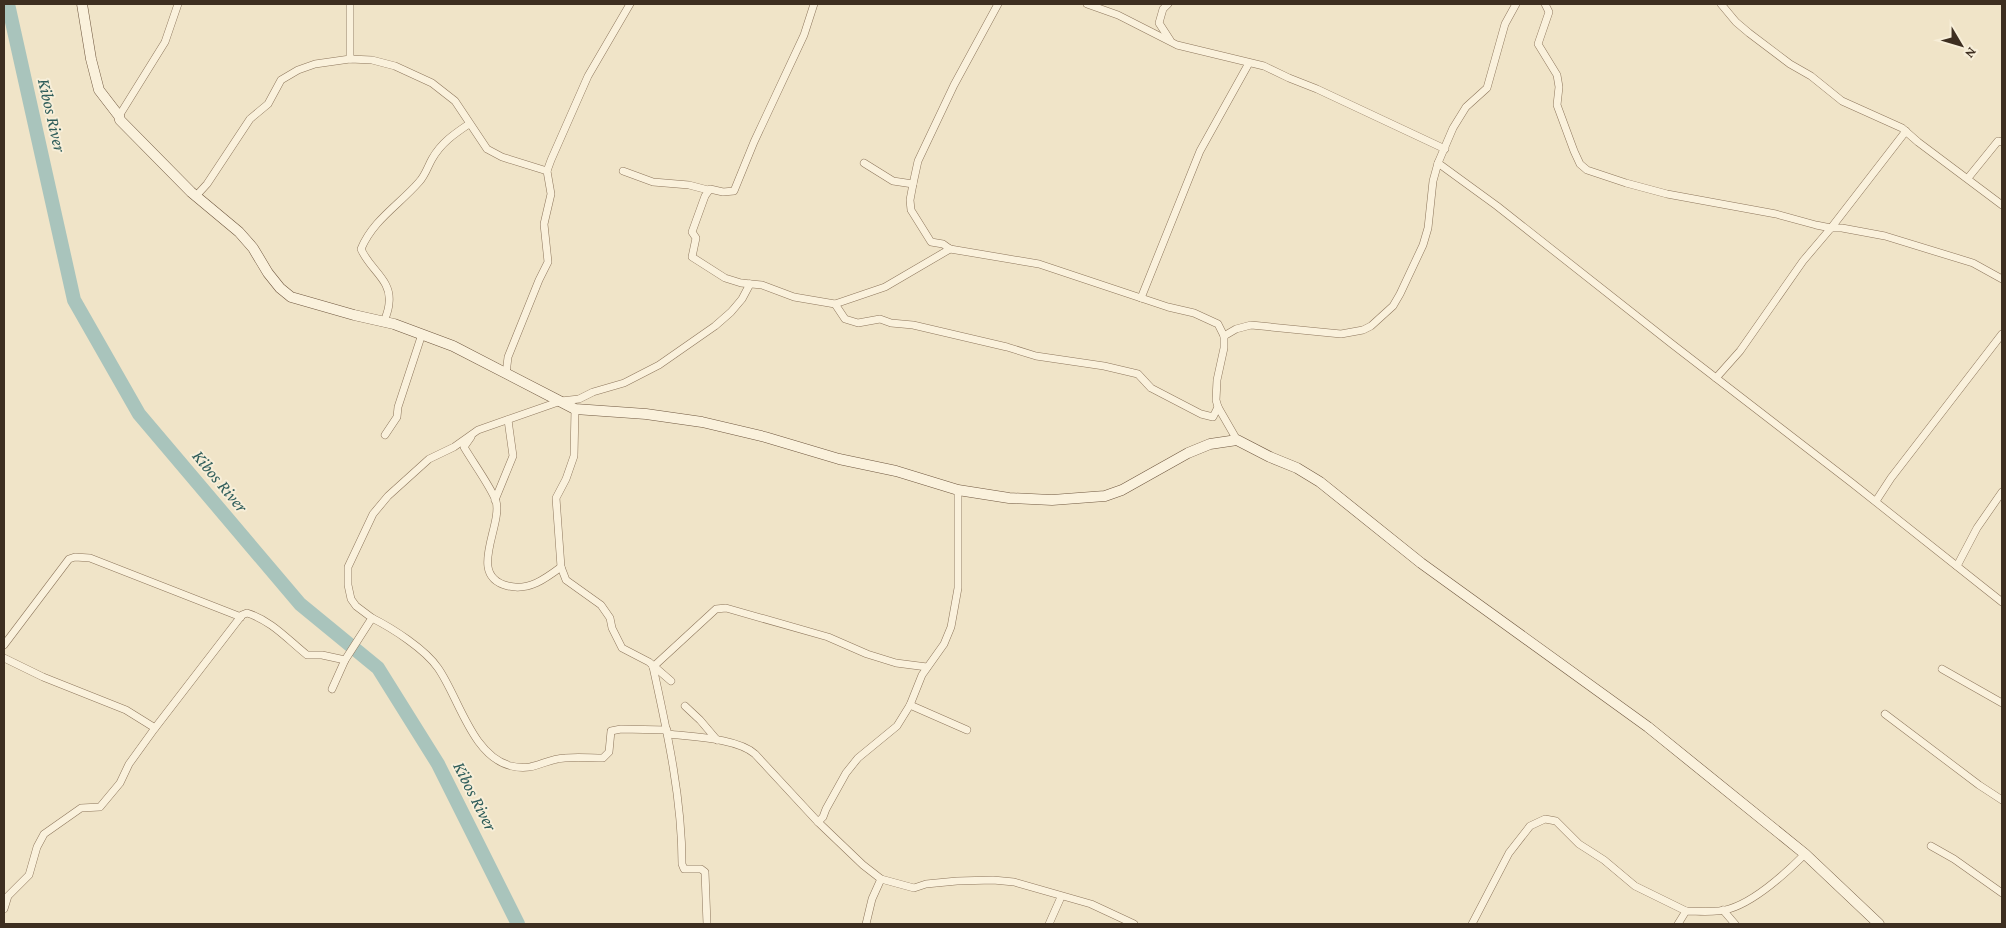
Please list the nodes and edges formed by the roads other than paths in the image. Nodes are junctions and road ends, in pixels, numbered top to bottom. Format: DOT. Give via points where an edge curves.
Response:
graph roads {
  1 [pos="82,4"];
  2 [pos="178,4"];
  3 [pos="350,4"];
  4 [pos="630,4"];
  5 [pos="814,4"];
  6 [pos="998,4"];
  7 [pos="1087,4"];
  8 [pos="1168,4"];
  9 [pos="1516,4"];
  10 [pos="1545,4"];
  11 [pos="1721,4"];
  12 [pos="1174,43"];
  13 [pos="350,59"];
  14 [pos="1249,63"];
  15 [pos="120,116"];
  16 [pos="469,124"];
  17 [pos="1906,130"];
  18 [pos="2001,140"];
  19 [pos="1445,149"];
  20 [pos="864,163"];
  21 [pos="1438,163"];
  22 [pos="547,171"];
  23 [pos="623,171"];
  24 [pos="1968,178"];
  25 [pos="913,184"];
  26 [pos="708,190"];
  27 [pos="196,196"];
  28 [pos="2002,205"];
  29 [pos="1831,228"];
  30 [pos="950,249"];
  31 [pos="2002,279"];
  32 [pos="750,284"];
  33 [pos="1141,298"];
  34 [pos="836,304"];
  35 [pos="384,322"];
  36 [pos="422,334"];
  37 [pos="2002,334"];
  38 [pos="1224,336"];
  39 [pos="506,374"];
  40 [pos="1716,378"];
  41 [pos="561,401"];
  42 [pos="1218,408"];
  43 [pos="575,409"];
  44 [pos="508,420"];
  45 [pos="472,433"];
  46 [pos="385,435"];
  47 [pos="1237,440"];
  48 [pos="958,490"];
  49 [pos="2002,492"];
  50 [pos="495,500"];
  51 [pos="1876,501"];
  52 [pos="1957,566"];
  53 [pos="561,567"];
  54 [pos="2002,602"];
  55 [pos="241,616"];
  56 [pos="372,618"];
  57 [pos="4,645"];
  58 [pos="347,657"];
  59 [pos="4,658"];
  60 [pos="653,667"];
  61 [pos="926,667"];
  62 [pos="1942,669"];
  63 [pos="671,681"];
  64 [pos="332,689"];
  65 [pos="2002,703"];
  66 [pos="910,705"];
  67 [pos="685,706"];
  68 [pos="1885,714"];
  69 [pos="155,728"];
  70 [pos="967,730"];
  71 [pos="667,732"];
  72 [pos="717,740"];
  73 [pos="2002,800"];
  74 [pos="818,822"];
  75 [pos="1931,846"];
  76 [pos="1805,854"];
  77 [pos="882,878"];
  78 [pos="2002,893"];
  79 [pos="1061,897"];
  80 [pos="4,909"];
  81 [pos="1723,910"];
  82 [pos="1686,911"];
  83 [pos="707,924"];
  84 [pos="866,924"];
  85 [pos="1050,924"];
  86 [pos="1134,924"];
  87 [pos="1472,924"];
  88 [pos="1678,924"];
  89 [pos="1735,924"];
  90 [pos="1879,924"];
  1 -- 15 [label="main road" via="99,90"];
  2 -- 15 [label="street" via="165,42"];
  3 -- 13 [label="street"];
  4 -- 22 [label="street" via="588,76"];
  5 -- 26 [label="street" via="734,191"];
  6 -- 25 [label="street" via="918,161"];
  7 -- 12 [label="street" via="1118,15"];
  8 -- 12 [label="street" via="1159,23"];
  9 -- 19 [label="street" via="1505,24 1486,88 1466,107 1452,128"];
  10 -- 29 [label="street" via="1549,12 1538,44 1557,75 1557,105 1580,164 1587,170 1667,194"];
  11 -- 17 [label="street" via="1749,33 1842,101"];
  12 -- 14 [label="street"];
  13 -- 16 [label="street" via="395,66 432,83 455,101"];
  13 -- 27 [label="street" via="315,64 281,80 268,104 250,119"];
  14 -- 19 [label="street" via="1264,66 1317,89"];
  14 -- 33 [label="street" via="1200,151"];
  15 -- 27 [label="main road" via="120,120 145,147"];
  16 -- 22 [label="street" via="493,154"];
  16 -- 35 [label="street" via="441,146 420,182 366,236 361,249 363,255 386,282 388,289 389,303"];
  17 -- 24 [label="street"];
  17 -- 29 [label="street"];
  18 -- 24 [label="street"];
  19 -- 21 [label="street"];
  20 -- 25 [label="street" via="893,181"];
  21 -- 38 [label="street" via="1424,245 1393,306 1378,321 1363,330 1341,334 1251,325"];
  21 -- 40 [label="street"];
  22 -- 39 [label="street" via="551,194 544,230 548,262 508,357"];
  23 -- 26 [label="street" via="653,182"];
  24 -- 28 [label="street"];
  25 -- 30 [label="street" via="911,210 931,242"];
  26 -- 32 [label="street" via="692,232 696,238 692,257 724,278"];
  27 -- 35 [label="main road" via="239,232 254,248 274,280 291,297"];
  29 -- 31 [label="street" via="1903,242 1972,263"];
  29 -- 40 [label="street" via="1803,261 1740,351"];
  30 -- 33 [label="street" via="1039,264"];
  30 -- 34 [label="street" via="885,287"];
  32 -- 34 [label="street" via="794,297"];
  32 -- 41 [label="street" via="731,312 659,366 579,400"];
  33 -- 38 [label="street" via="1211,320 1222,329"];
  34 -- 42 [label="street" via="844,319 858,323 880,319 913,325 1049,359 1138,374 1151,388 1201,414 1212,417"];
  35 -- 36 [label="main road"];
  36 -- 39 [label="main road"];
  36 -- 46 [label="street" via="397,417"];
  37 -- 51 [label="street"];
  38 -- 42 [label="street" via="1216,389"];
  39 -- 41 [label="main road"];
  40 -- 51 [label="street"];
  41 -- 43 [label="main road"];
  41 -- 44 [label="street"];
  42 -- 47 [label="street"];
  43 -- 48 [label="main road" via="702,422"];
  43 -- 53 [label="street" via="574,456 556,498"];
  44 -- 45 [label="street"];
  44 -- 50 [label="street" via="513,456"];
  45 -- 50 [label="street" via="464,447"];
  45 -- 56 [label="street" via="454,447 429,459 373,514 348,568 351,599"];
  47 -- 48 [label="main road" via="1210,444 1188,453 1105,496 1052,500 1009,498"];
  47 -- 76 [label="main road" via="1298,468 1320,482 1421,563 1648,727"];
  48 -- 61 [label="street" via="956,606 944,644"];
  49 -- 52 [label="street"];
  50 -- 53 [label="street" via="498,515 487,558 490,572 496,579 509,586 534,585"];
  51 -- 52 [label="street"];
  52 -- 54 [label="street"];
  53 -- 60 [label="street" via="566,580 601,605 622,648"];
  55 -- 57 [label="street" via="90,558 75,557 69,559"];
  55 -- 58 [label="street" via="247,612 265,620 307,655"];
  55 -- 69 [label="street"];
  56 -- 58 [label="street"];
  56 -- 71 [label="street" via="391,628 438,667 481,746 498,761 510,766 529,768 549,760 603,758 609,752 609,735 614,730"];
  58 -- 64 [label="street"];
  59 -- 69 [label="street" via="126,710"];
  60 -- 61 [label="street" via="716,609 726,608 828,637 896,663"];
  60 -- 63 [label="street"];
  60 -- 71 [label="street"];
  61 -- 66 [label="street"];
  62 -- 65 [label="street"];
  66 -- 70 [label="street"];
  66 -- 74 [label="street" via="889,735 871,746 846,772"];
  67 -- 72 [label="street"];
  68 -- 73 [label="street"];
  69 -- 80 [label="street" via="129,764 120,783 100,807 81,808 44,834 29,875 8,896"];
  71 -- 72 [label="street"];
  71 -- 83 [label="street" via="677,797 682,864 684,868 705,872"];
  72 -- 74 [label="street" via="749,750"];
  74 -- 77 [label="street" via="863,865"];
  75 -- 78 [label="street"];
  76 -- 81 [label="street" via="1781,878 1748,900"];
  76 -- 90 [label="main road"];
  77 -- 79 [label="street" via="914,888 926,884 993,880 1030,886"];
  77 -- 84 [label="street" via="872,899"];
  79 -- 85 [label="street"];
  79 -- 86 [label="street" via="1091,904"];
  81 -- 82 [label="street"];
  81 -- 89 [label="street"];
  82 -- 87 [label="street" via="1635,886 1579,844 1556,821 1545,819 1530,826 1510,853"];
  82 -- 88 [label="street"];
}
